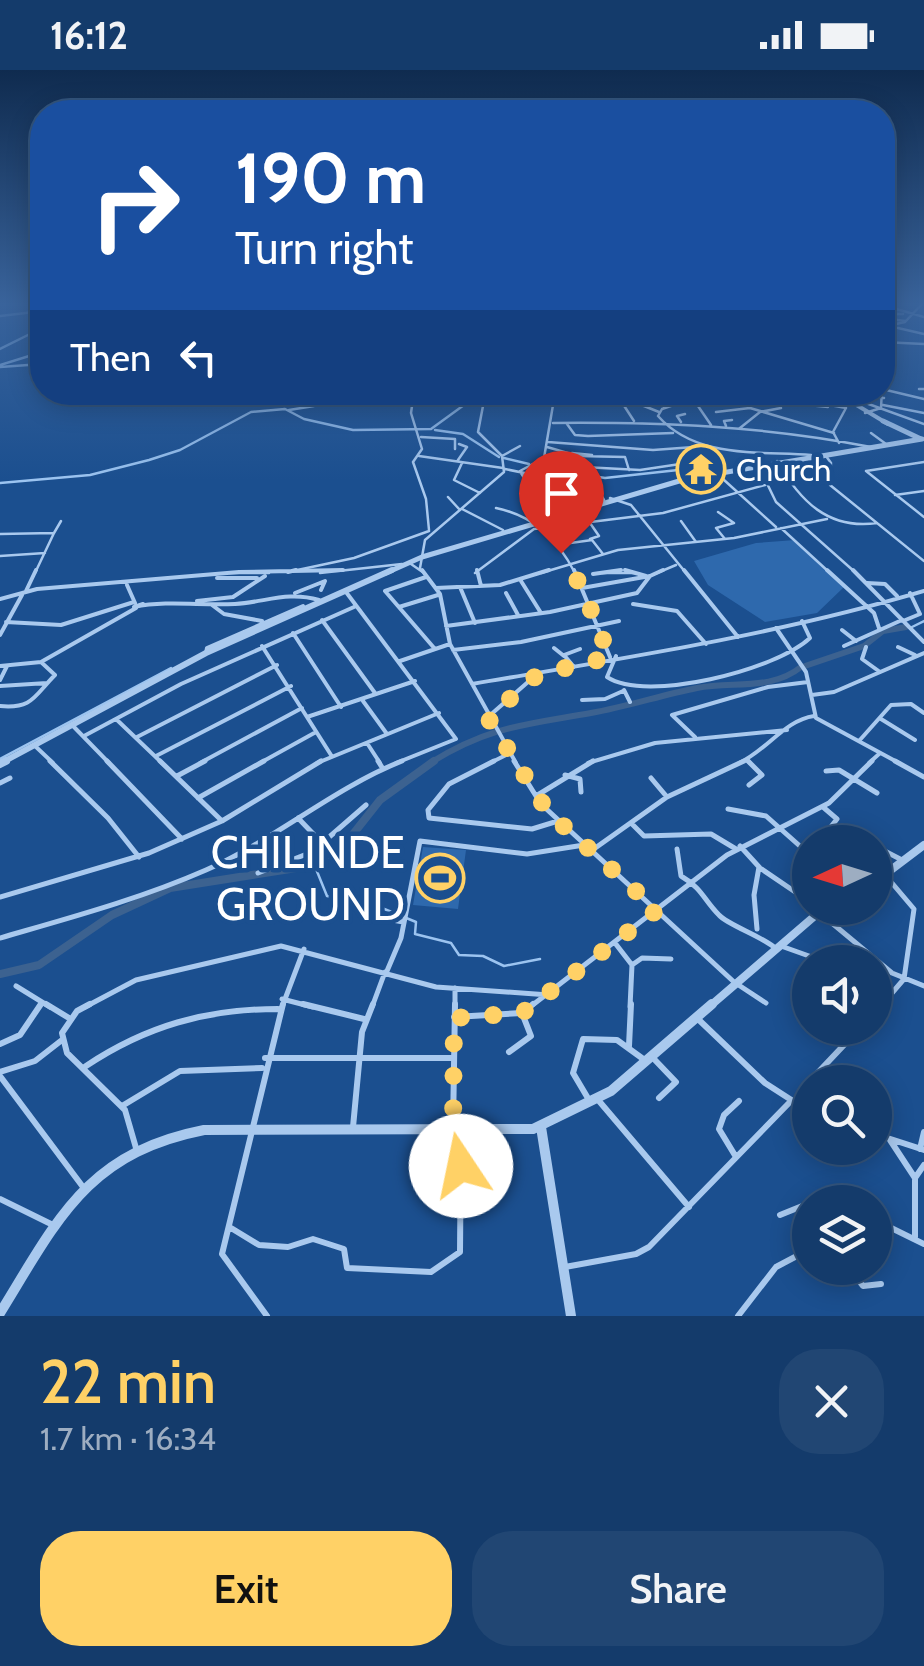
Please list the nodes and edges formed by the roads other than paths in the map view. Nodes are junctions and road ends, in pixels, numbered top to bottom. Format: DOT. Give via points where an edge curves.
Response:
graph roads {
  1 [pos="895,392"];
  2 [pos="924,398"];
  3 [pos="412,405"];
  4 [pos="483,405"];
  5 [pos="553,405"];
  6 [pos="627,405"];
  7 [pos="642,405"];
  8 [pos="663,405"];
  9 [pos="672,405"];
  10 [pos="700,405"];
  11 [pos="811,405"];
  12 [pos="822,405"];
  13 [pos="852,405"];
  14 [pos="874,405"];
  15 [pos="849,406"];
  16 [pos="665,407"];
  17 [pos="832,407"];
  18 [pos="882,407"];
  19 [pos="781,408"];
  20 [pos="659,412"];
  21 [pos="716,412"];
  22 [pos="760,412"];
  23 [pos="865,413"];
  24 [pos="924,413"];
  25 [pos="685,414"];
  26 [pos="732,420"];
  27 [pos="661,421"];
  28 [pos="552,422"];
  29 [pos="634,422"];
  30 [pos="681,422"];
  31 [pos="567,424"];
  32 [pos="924,424"];
  33 [pos="711,425"];
  34 [pos="726,426"];
  35 [pos="740,428"];
  36 [pos="673,433"];
  37 [pos="834,433"];
  38 [pos="872,433"];
  39 [pos="420,438"];
  40 [pos="923,439"];
  41 [pos="608,440"];
  42 [pos="839,442"];
  43 [pos="457,444"];
  44 [pos="886,444"];
  45 [pos="548,445"];
  46 [pos="520,446"];
  47 [pos="612,446"];
  48 [pos="701,447"];
  49 [pos="870,447"];
  50 [pos="455,449"];
  51 [pos="824,453"];
  52 [pos="567,454"];
  53 [pos="812,455"];
  54 [pos="420,456"];
  55 [pos="502,456"];
  56 [pos="582,456"];
  57 [pos="602,457"];
  58 [pos="690,457"];
  59 [pos="707,460"];
  60 [pos="777,461"];
  61 [pos="460,462"];
  62 [pos="684,463"];
  63 [pos="758,464"];
  64 [pos="923,464"];
  65 [pos="505,469"];
  66 [pos="582,469"];
  67 [pos="628,470"];
  68 [pos="520,472"];
  69 [pos="716,474"];
  70 [pos="765,485"];
  71 [pos="733,490"];
  72 [pos="924,490"];
  73 [pos="480,493"];
  74 [pos="895,495"];
  75 [pos="448,497"];
  76 [pos="607,499"];
  77 [pos="550,502"];
  78 [pos="529,503"];
  79 [pos="586,505"];
  80 [pos="496,508"];
  81 [pos="461,510"];
  82 [pos="560,512"];
  83 [pos="718,512"];
  84 [pos="528,513"];
  85 [pos="640,516"];
  86 [pos="924,517"];
  87 [pos="826,519"];
  88 [pos="61,520"];
  89 [pos="536,520"];
  90 [pos="681,522"];
  91 [pos="590,523"];
  92 [pos="877,523"];
  93 [pos="801,524"];
  94 [pos="542,528"];
  95 [pos="779,528"];
  96 [pos="504,530"];
  97 [pos="430,532"];
  98 [pos="54,533"];
  99 [pos="0,534"];
  100 [pos="725,539"];
  101 [pos="590,540"];
  102 [pos="696,542"];
  103 [pos="556,545"];
  104 [pos="662,545"];
  105 [pos="45,553"];
  106 [pos="603,554"];
  107 [pos="0,556"];
  108 [pos="419,558"];
  109 [pos="924,562"];
  110 [pos="409,564"];
  111 [pos="913,564"];
  112 [pos="568,565"];
  113 [pos="676,565"];
  114 [pos="420,568"];
  115 [pos="278,574"];
  116 [pos="593,574"];
  117 [pos="269,575"];
  118 [pos="648,576"];
  119 [pos="426,577"];
  120 [pos="192,578"];
  121 [pos="259,578"];
  122 [pos="521,581"];
  123 [pos="867,583"];
  124 [pos="127,584"];
  125 [pos="481,586"];
  126 [pos="460,587"];
  127 [pos="582,588"];
  128 [pos="321,590"];
  129 [pos="438,591"];
  130 [pos="924,591"];
  131 [pos="346,592"];
  132 [pos="910,592"];
  133 [pos="295,593"];
  134 [pos="506,593"];
  135 [pos="23,594"];
  136 [pos="898,597"];
  137 [pos="0,599"];
  138 [pos="324,600"];
  139 [pos="884,601"];
  140 [pos="187,602"];
  141 [pos="212,604"];
  142 [pos="589,604"];
  143 [pos="633,604"];
  144 [pos="135,605"];
  145 [pos="356,606"];
  146 [pos="399,607"];
  147 [pos="868,607"];
  148 [pos="308,608"];
  149 [pos="542,614"];
  150 [pos="519,617"];
  151 [pos="322,620"];
  152 [pos="902,620"];
  153 [pos="619,621"];
  154 [pos="802,621"];
  155 [pos="6,622"];
  156 [pos="264,622"];
  157 [pos="273,623"];
  158 [pos="475,623"];
  159 [pos="597,624"];
  160 [pos="444,626"];
  161 [pos="775,627"];
  162 [pos="879,628"];
  163 [pos="842,630"];
  164 [pos="293,633"];
  165 [pos="0,635"];
  166 [pos="738,637"];
  167 [pos="856,641"];
  168 [pos="924,642"];
  169 [pos="706,644"];
  170 [pos="262,646"];
  171 [pos="844,646"];
  172 [pos="452,647"];
  173 [pos="898,647"];
  174 [pos="554,648"];
  175 [pos="866,648"];
  176 [pos="434,649"];
  177 [pos="580,649"];
  178 [pos="924,653"];
  179 [pos="206,654"];
  180 [pos="792,654"];
  181 [pos="564,656"];
  182 [pos="916,656"];
  183 [pos="613,657"];
  184 [pos="400,661"];
  185 [pos="41,662"];
  186 [pos="276,665"];
  187 [pos="0,666"];
  188 [pos="7,666"];
  189 [pos="574,668"];
  190 [pos="880,672"];
  191 [pos="537,675"];
  192 [pos="415,681"];
  193 [pos="809,682"];
  194 [pos="0,683"];
  195 [pos="47,683"];
  196 [pos="472,684"];
  197 [pos="291,686"];
  198 [pos="625,690"];
  199 [pos="376,695"];
  200 [pos="812,695"];
  201 [pos="363,700"];
  202 [pos="582,700"];
  203 [pos="630,702"];
  204 [pos="0,706"];
  205 [pos="341,706"];
  206 [pos="302,708"];
  207 [pos="98,710"];
  208 [pos="439,713"];
  209 [pos="924,713"];
  210 [pos="814,716"];
  211 [pos="307,717"];
  212 [pos="488,718"];
  213 [pos="879,718"];
  214 [pos="114,720"];
  215 [pos="72,724"];
  216 [pos="787,730"];
  217 [pos="316,732"];
  218 [pos="387,734"];
  219 [pos="84,736"];
  220 [pos="137,737"];
  221 [pos="695,737"];
  222 [pos="915,740"];
  223 [pos="366,742"];
  224 [pos="859,742"];
  225 [pos="34,745"];
  226 [pos="510,752"];
  227 [pos="879,754"];
  228 [pos="331,755"];
  229 [pos="156,756"];
  230 [pos="747,760"];
  231 [pos="0,764"];
  232 [pos="383,769"];
  233 [pos="826,771"];
  234 [pos="566,775"];
  235 [pos="177,776"];
  236 [pos="924,777"];
  237 [pos="10,778"];
  238 [pos="651,778"];
  239 [pos="854,779"];
  240 [pos="0,784"];
  241 [pos="750,785"];
  242 [pos="582,792"];
  243 [pos="877,793"];
  244 [pos="536,796"];
  245 [pos="666,797"];
  246 [pos="198,798"];
  247 [pos="366,805"];
  248 [pos="823,806"];
  249 [pos="728,810"];
  250 [pos="298,818"];
  251 [pos="222,821"];
  252 [pos="558,821"];
  253 [pos="630,822"];
  254 [pos="833,825"];
  255 [pos="780,826"];
  256 [pos="792,838"];
  257 [pos="182,839"];
  258 [pos="323,844"];
  259 [pos="584,845"];
  260 [pos="924,845"];
  261 [pos="738,848"];
  262 [pos="677,849"];
  263 [pos="591,851"];
  264 [pos="892,852"];
  265 [pos="140,856"];
  266 [pos="906,863"];
  267 [pos="759,866"];
  268 [pos="258,872"];
  269 [pos="892,872"];
  270 [pos="690,884"];
  271 [pos="792,890"];
  272 [pos="892,891"];
  273 [pos="0,897"];
  274 [pos="657,910"];
  275 [pos="364,921"];
  276 [pos="402,922"];
  277 [pos="798,925"];
  278 [pos="838,925"];
  279 [pos="760,934"];
  280 [pos="0,938"];
  281 [pos="615,943"];
  282 [pos="776,945"];
  283 [pos="304,949"];
  284 [pos="792,954"];
  285 [pos="671,959"];
  286 [pos="632,966"];
  287 [pos="386,972"];
  288 [pos="904,978"];
  289 [pos="734,982"];
  290 [pos="16,986"];
  291 [pos="924,986"];
  292 [pos="454,988"];
  293 [pos="892,992"];
  294 [pos="550,995"];
  295 [pos="282,999"];
  296 [pos="42,1002"];
  297 [pos="766,1003"];
  298 [pos="278,1009"];
  299 [pos="522,1013"];
  300 [pos="696,1017"];
  301 [pos="69,1018"];
  302 [pos="454,1018"];
  303 [pos="365,1020"];
  304 [pos="62,1040"];
  305 [pos="0,1044"];
  306 [pos="844,1045"];
  307 [pos="629,1046"];
  308 [pos="509,1052"];
  309 [pos="264,1058"];
  310 [pos="453,1058"];
  311 [pos="649,1058"];
  312 [pos="360,1059"];
  313 [pos="826,1065"];
  314 [pos="85,1066"];
  315 [pos="262,1068"];
  316 [pos="0,1074"];
  317 [pos="659,1098"];
  318 [pos="739,1101"];
  319 [pos="595,1102"];
  320 [pos="789,1103"];
  321 [pos="792,1104"];
  322 [pos="122,1106"];
  323 [pos="541,1127"];
  324 [pos="252,1129"];
  325 [pos="352,1130"];
  326 [pos="457,1131"];
  327 [pos="924,1132"];
  328 [pos="892,1140"];
  329 [pos="892,1142"];
  330 [pos="136,1148"];
  331 [pos="922,1149"];
  332 [pos="736,1157"];
  333 [pos="924,1165"];
  334 [pos="914,1178"];
  335 [pos="82,1188"];
  336 [pos="0,1199"];
  337 [pos="689,1207"];
  338 [pos="792,1210"];
  339 [pos="780,1215"];
  340 [pos="53,1225"];
  341 [pos="892,1227"];
  342 [pos="230,1228"];
  343 [pos="915,1237"];
  344 [pos="924,1244"];
  345 [pos="792,1254"];
  346 [pos="565,1267"];
  347 [pos="0,1313"];
  348 [pos="742,1315"];
  349 [pos="267,1316"];
  350 [pos="570,1316"];
  1 -- 2 [label="street"];
  3 -- 39 [label="street"];
  4 -- 55 [label="street" via="478,432"];
  5 -- 28 [label="street"];
  6 -- 29 [label="street"];
  7 -- 20 [label="street"];
  8 -- 16 [label="street"];
  9 -- 16 [label="street"];
  10 -- 33 [label="street"];
  11 -- 17 [label="street"];
  12 -- 17 [label="street"];
  13 -- 15 [label="street"];
  14 -- 18 [label="street"];
  15 -- 17 [label="street"];
  15 -- 23 [label="street"];
  15 -- 37 [label="street"];
  16 -- 20 [label="street"];
  18 -- 23 [label="street"];
  18 -- 24 [label="street"];
  18 -- 32 [label="street"];
  19 -- 22 [label="street"];
  20 -- 27 [label="street"];
  21 -- 22 [label="street"];
  22 -- 35 [label="street"];
  22 -- 37 [label="street"];
  23 -- 40 [label="street"];
  25 -- 30 [label="street" via="678,415"];
  26 -- 34 [label="street"];
  27 -- 29 [label="street"];
  27 -- 30 [label="street"];
  27 -- 36 [label="street"];
  28 -- 31 [label="street"];
  28 -- 45 [label="street"];
  29 -- 31 [label="street"];
  30 -- 33 [label="street"];
  31 -- 41 [label="street" via="576,435"];
  33 -- 34 [label="street"];
  34 -- 35 [label="street"];
  35 -- 42 [label="street"];
  36 -- 41 [label="street"];
  36 -- 48 [label="street"];
  37 -- 42 [label="street"];
  38 -- 44 [label="street"];
  39 -- 43 [label="street"];
  39 -- 54 [label="street"];
  40 -- 44 [label="street"];
  41 -- 47 [label="street"];
  42 -- 49 [label="street"];
  43 -- 50 [label="street"];
  43 -- 61 [label="street" via="467,447"];
  44 -- 49 [label="street"];
  45 -- 47 [label="street"];
  45 -- 52 [label="street"];
  45 -- 68 [label="street" via="544,458"];
  46 -- 55 [label="street"];
  47 -- 48 [label="street"];
  48 -- 53 [label="street"];
  48 -- 59 [label="street"];
  49 -- 51 [label="street"];
  51 -- 53 [label="street"];
  51 -- 92 [label="street" via="830,484"];
  52 -- 56 [label="street"];
  52 -- 57 [label="street"];
  53 -- 60 [label="street"];
  54 -- 61 [label="street"];
  54 -- 97 [label="street" via="413,462"];
  55 -- 65 [label="street"];
  56 -- 57 [label="street"];
  56 -- 66 [label="street"];
  57 -- 67 [label="street" via="625,456"];
  58 -- 62 [label="street"];
  59 -- 62 [label="street"];
  59 -- 69 [label="street"];
  60 -- 63 [label="street"];
  60 -- 87 [label="street"];
  61 -- 65 [label="street"];
  61 -- 73 [label="street" via="454,480"];
  62 -- 67 [label="street"];
  63 -- 69 [label="street"];
  63 -- 70 [label="street"];
  64 -- 74 [label="street" via="866,471"];
  65 -- 68 [label="street"];
  65 -- 73 [label="street"];
  66 -- 67 [label="street"];
  68 -- 76 [label="street" via="597,488"];
  68 -- 78 [label="street" via="533,492"];
  69 -- 71 [label="street"];
  69 -- 76 [label="street"];
  70 -- 71 [label="street"];
  70 -- 93 [label="street"];
  71 -- 85 [label="street"];
  71 -- 95 [label="street"];
  72 -- 74 [label="street"];
  73 -- 81 [label="street"];
  74 -- 86 [label="street"];
  75 -- 81 [label="street"];
  76 -- 79 [label="street"];
  76 -- 85 [label="street" via="628,503"];
  77 -- 78 [label="street"];
  77 -- 79 [label="street" via="574,496"];
  77 -- 82 [label="street"];
  78 -- 84 [label="street"];
  79 -- 82 [label="street"];
  80 -- 84 [label="street"];
  81 -- 96 [label="street"];
  81 -- 97 [label="street"];
  82 -- 89 [label="street"];
  83 -- 100 [label="street" via="734,523 716,528"];
  84 -- 89 [label="street"];
  85 -- 91 [label="street"];
  85 -- 104 [label="street"];
  87 -- 92 [label="street" via="854,529"];
  87 -- 93 [label="street"];
  88 -- 98 [label="street"];
  89 -- 94 [label="street"];
  89 -- 96 [label="street"];
  90 -- 102 [label="street"];
  91 -- 94 [label="street"];
  91 -- 101 [label="street" via="599,536"];
  92 -- 109 [label="street"];
  93 -- 95 [label="street"];
  93 -- 123 [label="street"];
  94 -- 103 [label="street"];
  94 -- 125 [label="street" via="475,572"];
  95 -- 100 [label="street"];
  95 -- 147 [label="street"];
  96 -- 108 [label="street"];
  97 -- 108 [label="street"];
  97 -- 115 [label="street"];
  98 -- 99 [label="street"];
  98 -- 105 [label="street"];
  100 -- 102 [label="street"];
  101 -- 103 [label="street"];
  101 -- 106 [label="street"];
  102 -- 104 [label="street"];
  103 -- 112 [label="street"];
  104 -- 106 [label="street"];
  104 -- 113 [label="street"];
  105 -- 107 [label="street"];
  105 -- 135 [label="street"];
  106 -- 112 [label="street"];
  108 -- 110 [label="street"];
  108 -- 114 [label="street"];
  109 -- 111 [label="street"];
  110 -- 114 [label="street"];
  110 -- 115 [label="street"];
  110 -- 131 [label="street"];
  112 -- 122 [label="street"];
  112 -- 127 [label="street"];
  113 -- 118 [label="street"];
  113 -- 166 [label="street"];
  114 -- 119 [label="street"];
  115 -- 117 [label="street"];
  116 -- 118 [label="street" via="624,570"];
  117 -- 120 [label="street"];
  117 -- 121 [label="street"];
  118 -- 127 [label="street"];
  118 -- 142 [label="street" via="639,592"];
  119 -- 129 [label="street"];
  119 -- 146 [label="street" via="385,589"];
  120 -- 121 [label="street"];
  120 -- 124 [label="street"];
  121 -- 140 [label="street" via="233,598"];
  122 -- 125 [label="street"];
  122 -- 149 [label="street"];
  123 -- 136 [label="street" via="885,584"];
  123 -- 139 [label="street"];
  124 -- 135 [label="street"];
  124 -- 144 [label="street"];
  125 -- 126 [label="street"];
  126 -- 129 [label="street"];
  126 -- 158 [label="street"];
  127 -- 142 [label="street"];
  128 -- 133 [label="street" via="325,581"];
  129 -- 146 [label="street"];
  129 -- 160 [label="street"];
  130 -- 132 [label="street"];
  131 -- 138 [label="street"];
  131 -- 145 [label="street"];
  132 -- 136 [label="street"];
  132 -- 152 [label="street" via="920,614"];
  133 -- 138 [label="street"];
  133 -- 141 [label="street"];
  134 -- 150 [label="street"];
  135 -- 137 [label="street"];
  135 -- 155 [label="street"];
  136 -- 139 [label="street"];
  138 -- 148 [label="street"];
  139 -- 147 [label="street"];
  139 -- 152 [label="street"];
  140 -- 141 [label="street"];
  140 -- 144 [label="street"];
  141 -- 156 [label="street" via="224,614"];
  142 -- 149 [label="street"];
  142 -- 159 [label="street"];
  143 -- 169 [label="street" via="679,612"];
  144 -- 155 [label="street" via="60,625"];
  144 -- 185 [label="street"];
  145 -- 151 [label="street"];
  145 -- 184 [label="street"];
  146 -- 176 [label="street"];
  147 -- 154 [label="street"];
  147 -- 162 [label="street"];
  148 -- 156 [label="street"];
  148 -- 157 [label="street"];
  149 -- 150 [label="street"];
  150 -- 158 [label="street"];
  151 -- 164 [label="street"];
  151 -- 199 [label="street"];
  152 -- 162 [label="street"];
  152 -- 168 [label="street"];
  153 -- 159 [label="street"];
  154 -- 161 [label="street"];
  154 -- 180 [label="street" via="810,641"];
  155 -- 165 [label="street"];
  156 -- 157 [label="street"];
  156 -- 179 [label="street"];
  157 -- 179 [label="street"];
  158 -- 160 [label="street"];
  159 -- 172 [label="street" via="521,642"];
  159 -- 183 [label="street"];
  160 -- 172 [label="street"];
  161 -- 166 [label="street"];
  161 -- 180 [label="street"];
  162 -- 167 [label="street"];
  163 -- 167 [label="street"];
  164 -- 170 [label="street"];
  164 -- 205 [label="street"];
  166 -- 169 [label="street"];
  167 -- 171 [label="street"];
  169 -- 183 [label="street"];
  170 -- 186 [label="street"];
  170 -- 214 [label="street"];
  172 -- 176 [label="street"];
  172 -- 196 [label="street"];
  173 -- 182 [label="street"];
  174 -- 181 [label="street"];
  175 -- 190 [label="street" via="862,659"];
  176 -- 184 [label="street"];
  177 -- 181 [label="street"];
  178 -- 182 [label="street"];
  179 -- 207 [label="street"];
  180 -- 193 [label="street"];
  180 -- 198 [label="street"];
  181 -- 189 [label="street"];
  182 -- 190 [label="street"];
  183 -- 189 [label="street"];
  183 -- 198 [label="street" via="607,677"];
  184 -- 192 [label="street"];
  185 -- 188 [label="street"];
  185 -- 195 [label="street" via="54,670"];
  186 -- 197 [label="street"];
  186 -- 220 [label="street"];
  187 -- 188 [label="street"];
  188 -- 194 [label="street"];
  189 -- 191 [label="street"];
  190 -- 200 [label="street"];
  191 -- 196 [label="street"];
  191 -- 212 [label="street"];
  192 -- 199 [label="street"];
  192 -- 208 [label="street"];
  193 -- 200 [label="street"];
  193 -- 221 [label="street" via="672,715"];
  194 -- 195 [label="street"];
  195 -- 204 [label="street" via="29,706"];
  196 -- 212 [label="street"];
  197 -- 206 [label="street"];
  197 -- 229 [label="street"];
  198 -- 202 [label="street"];
  198 -- 203 [label="street"];
  199 -- 201 [label="street"];
  200 -- 210 [label="street"];
  201 -- 205 [label="street"];
  201 -- 218 [label="street"];
  205 -- 211 [label="street"];
  206 -- 211 [label="street"];
  206 -- 235 [label="street"];
  207 -- 214 [label="street"];
  207 -- 215 [label="street"];
  208 -- 218 [label="street"];
  208 -- 232 [label="street" via="456,739"];
  209 -- 213 [label="street" via="898,703"];
  210 -- 216 [label="street"];
  210 -- 224 [label="street"];
  211 -- 217 [label="street"];
  212 -- 226 [label="street"];
  213 -- 222 [label="street"];
  213 -- 224 [label="street"];
  214 -- 219 [label="street"];
  214 -- 220 [label="street"];
  215 -- 219 [label="street"];
  215 -- 225 [label="street"];
  216 -- 221 [label="street"];
  216 -- 230 [label="street"];
  217 -- 228 [label="street"];
  217 -- 246 [label="street"];
  218 -- 223 [label="street"];
  219 -- 257 [label="street"];
  220 -- 229 [label="street"];
  221 -- 234 [label="street" via="600,758"];
  223 -- 228 [label="street"];
  223 -- 232 [label="street"];
  224 -- 227 [label="street"];
  225 -- 231 [label="street"];
  225 -- 265 [label="street"];
  226 -- 244 [label="street"];
  226 -- 252 [label="street" via="449,784 428,810 430,818 532,829"];
  227 -- 236 [label="street"];
  227 -- 239 [label="street"];
  228 -- 251 [label="street"];
  229 -- 235 [label="street"];
  230 -- 241 [label="street" via="762,775"];
  230 -- 245 [label="street"];
  232 -- 250 [label="street"];
  233 -- 239 [label="street"];
  234 -- 242 [label="street" via="580,778"];
  234 -- 244 [label="street"];
  235 -- 246 [label="street"];
  237 -- 240 [label="street"];
  238 -- 245 [label="street"];
  239 -- 243 [label="street"];
  239 -- 248 [label="street"];
  244 -- 252 [label="street"];
  245 -- 253 [label="street"];
  246 -- 251 [label="street"];
  247 -- 258 [label="street"];
  248 -- 254 [label="street" via="837,820"];
  248 -- 255 [label="street"];
  249 -- 255 [label="street" via="762,814"];
  250 -- 258 [label="street"];
  250 -- 280 [label="street" via="209,869"];
  251 -- 257 [label="street"];
  252 -- 259 [label="street"];
  253 -- 261 [label="street" via="644,836 710,834"];
  253 -- 263 [label="street"];
  255 -- 256 [label="street"];
  255 -- 261 [label="street"];
  257 -- 265 [label="street"];
  258 -- 268 [label="street"];
  259 -- 263 [label="street"];
  259 -- 276 [label="street" via="536,854 420,841"];
  260 -- 266 [label="street"];
  261 -- 267 [label="street"];
  261 -- 270 [label="street"];
  262 -- 270 [label="street" via="680,874"];
  263 -- 274 [label="street"];
  264 -- 266 [label="street"];
  265 -- 273 [label="street"];
  266 -- 269 [label="street"];
  267 -- 271 [label="street"];
  267 -- 279 [label="street" via="754,896"];
  270 -- 274 [label="street"];
  270 -- 279 [label="street" via="704,891 724,921"];
  272 -- 288 [label="street" via="914,909"];
  274 -- 281 [label="street"];
  274 -- 289 [label="street"];
  275 -- 276 [label="street"];
  276 -- 287 [label="street"];
  277 -- 282 [label="street"];
  278 -- 288 [label="street"];
  279 -- 282 [label="street"];
  281 -- 286 [label="street"];
  281 -- 294 [label="street"];
  282 -- 284 [label="street"];
  282 -- 289 [label="street"];
  283 -- 287 [label="street"];
  283 -- 295 [label="street"];
  283 -- 301 [label="street" via="272,947 150,974"];
  285 -- 286 [label="street" via="642,958"];
  286 -- 307 [label="street"];
  287 -- 292 [label="street"];
  287 -- 303 [label="street"];
  288 -- 291 [label="street"];
  288 -- 293 [label="street"];
  289 -- 297 [label="street"];
  289 -- 300 [label="street"];
  290 -- 296 [label="street"];
  292 -- 294 [label="street"];
  292 -- 302 [label="street"];
  294 -- 299 [label="street"];
  295 -- 298 [label="street"];
  295 -- 303 [label="street"];
  296 -- 301 [label="street"];
  296 -- 305 [label="street" via="24,1032"];
  298 -- 309 [label="street"];
  298 -- 314 [label="street" via="227,1009 154,1025"];
  299 -- 302 [label="street"];
  299 -- 308 [label="street" via="531,1036"];
  300 -- 311 [label="street"];
  300 -- 320 [label="street"];
  301 -- 304 [label="street"];
  302 -- 310 [label="street"];
  303 -- 312 [label="street"];
  304 -- 314 [label="street"];
  304 -- 316 [label="street" via="35,1061"];
  306 -- 313 [label="street"];
  307 -- 311 [label="street"];
  307 -- 319 [label="street" via="605,1035 578,1044 573,1073"];
  309 -- 312 [label="street"];
  309 -- 315 [label="street"];
  310 -- 312 [label="street"];
  310 -- 326 [label="street"];
  311 -- 317 [label="street" via="676,1082"];
  311 -- 319 [label="street"];
  312 -- 325 [label="street"];
  314 -- 322 [label="street"];
  315 -- 322 [label="street" via="180,1072"];
  315 -- 324 [label="street"];
  316 -- 335 [label="street"];
  318 -- 332 [label="street" via="719,1130"];
  319 -- 323 [label="street"];
  319 -- 337 [label="street"];
  320 -- 321 [label="street"];
  320 -- 332 [label="street"];
  322 -- 330 [label="street"];
  323 -- 326 [label="street"];
  323 -- 346 [label="street"];
  324 -- 325 [label="street"];
  324 -- 330 [label="street" via="179,1133"];
  324 -- 342 [label="street"];
  325 -- 326 [label="street"];
  326 -- 342 [label="street" via="460,1252 438,1270 347,1268 344,1250 321,1240 259,1245"];
  327 -- 331 [label="street"];
  328 -- 331 [label="street"];
  329 -- 334 [label="street"];
  330 -- 335 [label="street"];
  332 -- 337 [label="street"];
  333 -- 334 [label="street"];
  334 -- 343 [label="street"];
  335 -- 340 [label="street"];
  336 -- 340 [label="street"];
  337 -- 346 [label="street" via="644,1251"];
  338 -- 339 [label="street"];
  340 -- 347 [label="street"];
  341 -- 343 [label="street"];
  342 -- 349 [label="street" via="223,1258"];
  343 -- 344 [label="street"];
  345 -- 348 [label="street" via="771,1269"];
  346 -- 350 [label="street"];
}
